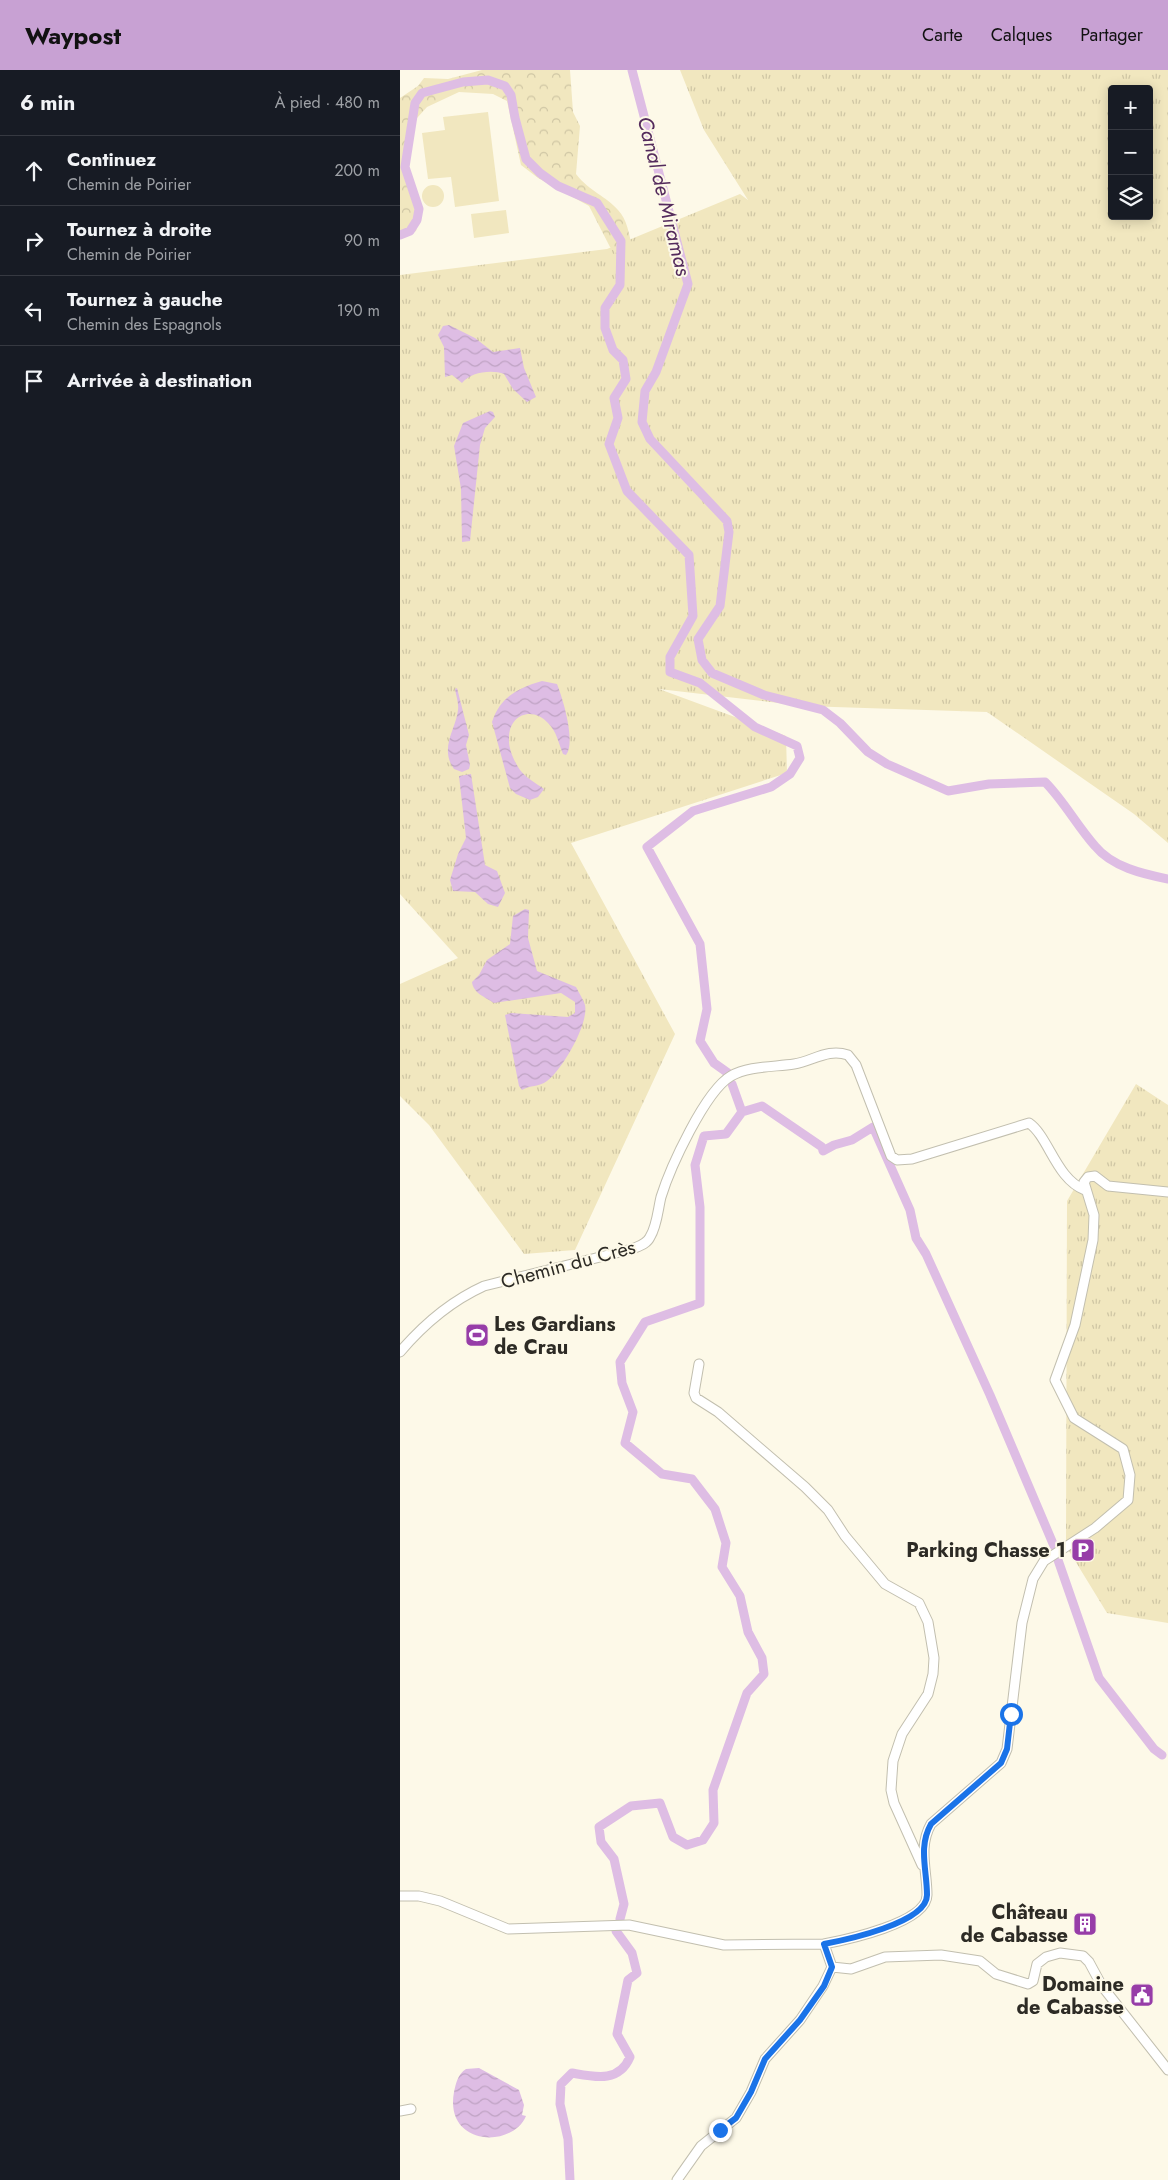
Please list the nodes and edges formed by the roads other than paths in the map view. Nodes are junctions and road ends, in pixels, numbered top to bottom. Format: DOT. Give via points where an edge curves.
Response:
graph roads {
  1 [pos="1085,1190"];
  2 [pos="1168,1192"];
  3 [pos="400,1352"];
  4 [pos="699,1364"];
  5 [pos="924,1869"];
  6 [pos="400,1896"];
  7 [pos="824,1944"];
  8 [pos="832,1967"];
  9 [pos="1168,2070"];
  10 [pos="411,2109"];
  11 [pos="400,2111"];
  12 [pos="676,2180"];
  1 -- 2 [label="street" via="1084,1182 1095,1176 1108,1186"];
  1 -- 3 [label="street, Chemin du Crès" via="1058,1166 1029,1124 912,1159 898,1160 891,1156 856,1066 848,1055 831,1052 806,1062 746,1071 731,1076 716,1088 701,1108 662,1194 650,1237 644,1244 484,1286 444,1310"];
  1 -- 5 [label="street" via="1094,1215 1093,1240 1075,1325 1055,1380 1074,1418 1123,1449 1130,1475 1128,1500 1095,1528 1044,1561 1033,1579 1022,1623 1007,1749 1001,1763 931,1824 925,1835"];
  4 -- 5 [label="street" via="696,1398 718,1412 805,1487 828,1510 885,1584 919,1603 928,1622 934,1658 933,1674 928,1694 902,1734 893,1761 891,1790"];
  5 -- 7 [label="street" via="927,1898 921,1908 865,1936"];
  6 -- 7 [label="street" via="440,1901 508,1929 629,1925 724,1945"];
  7 -- 8 [label="street"];
  8 -- 9 [label="street" via="850,1969 886,1958 941,1955 980,1961 996,1974 1028,1984 1033,1981 1036,1964 1046,1957 1060,1953 1082,1956"];
  8 -- 12 [label="street" via="824,1986 800,2020 765,2059 736,2118 700,2146"];
  10 -- 11 [label="street"];
}
